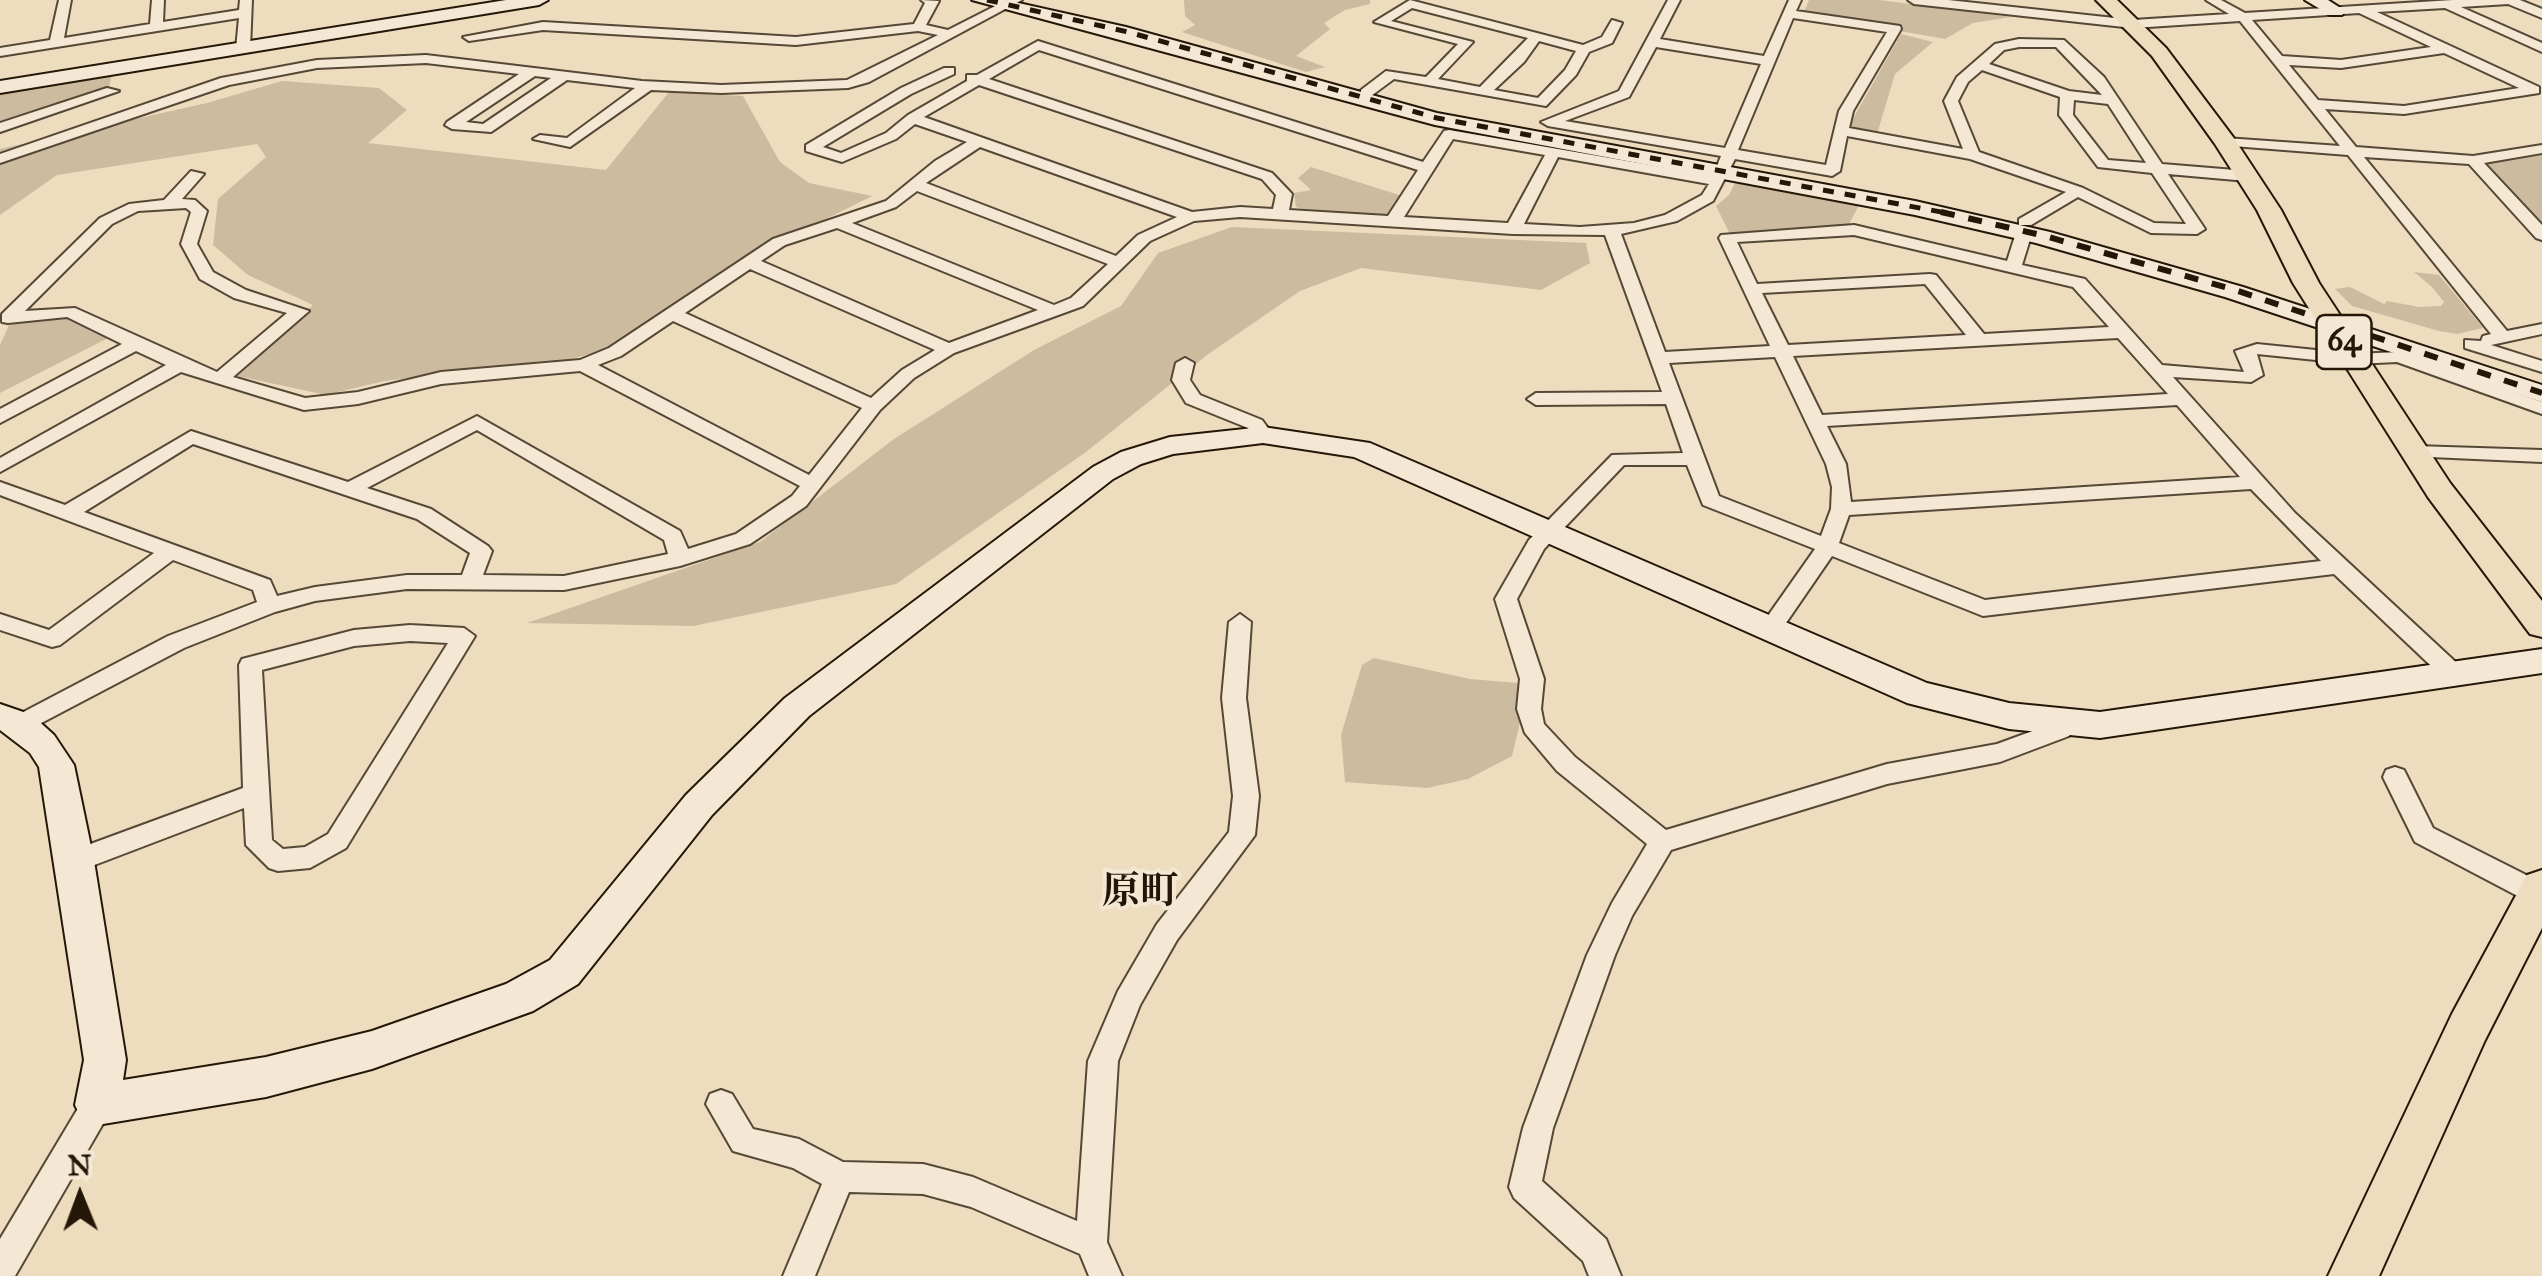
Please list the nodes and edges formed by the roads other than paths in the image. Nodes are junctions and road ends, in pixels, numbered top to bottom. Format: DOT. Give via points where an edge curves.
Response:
graph roads {
  1 [pos="65,0"];
  2 [pos="158,0"];
  3 [pos="539,0"];
  4 [pos="927,0"];
  5 [pos="981,0"];
  6 [pos="1674,0"];
  7 [pos="1914,0"];
  8 [pos="2009,0"];
  9 [pos="2106,0"];
  10 [pos="2212,0"];
  11 [pos="2314,0"];
  12 [pos="2383,0"];
  13 [pos="2510,0"];
  14 [pos="1013,2"];
  15 [pos="2439,2"];
  16 [pos="246,7"];
  17 [pos="1792,7"];
  18 [pos="2398,7"];
  19 [pos="2360,10"];
  20 [pos="2336,11"];
  21 [pos="465,12"];
  22 [pos="2018,12"];
  23 [pos="2542,14"];
  24 [pos="2243,16"];
  25 [pos="1616,23"];
  26 [pos="2133,24"];
  27 [pos="918,27"];
  28 [pos="156,28"];
  29 [pos="949,34"];
  30 [pos="468,37"];
  31 [pos="1536,38"];
  32 [pos="1652,42"];
  33 [pos="56,44"];
  34 [pos="243,48"];
  35 [pos="2542,48"];
  36 [pos="1584,49"];
  37 [pos="2445,49"];
  38 [pos="0,52"];
  39 [pos="906,57"];
  40 [pos="2278,60"];
  41 [pos="1769,61"];
  42 [pos="472,64"];
  43 [pos="1980,65"];
  44 [pos="118,68"];
  45 [pos="949,71"];
  46 [pos="532,72"];
  47 [pos="565,76"];
  48 [pos="978,80"];
  49 [pos="1429,81"];
  50 [pos="648,85"];
  51 [pos="0,87"];
  52 [pos="112,92"];
  53 [pos="1483,92"];
  54 [pos="2537,92"];
  55 [pos="1366,94"];
  56 [pos="2067,95"];
  57 [pos="2110,100"];
  58 [pos="2314,104"];
  59 [pos="914,118"];
  60 [pos="103,123"];
  61 [pos="0,128"];
  62 [pos="1839,130"];
  63 [pos="540,139"];
  64 [pos="980,142"];
  65 [pos="2225,142"];
  66 [pos="2542,149"];
  67 [pos="2353,151"];
  68 [pos="1553,152"];
  69 [pos="4,154"];
  70 [pos="1973,155"];
  71 [pos="2473,160"];
  72 [pos="1724,167"];
  73 [pos="1427,168"];
  74 [pos="2156,170"];
  75 [pos="196,174"];
  76 [pos="2247,176"];
  77 [pos="916,185"];
  78 [pos="2078,191"];
  79 [pos="170,203"];
  80 [pos="1280,214"];
  81 [pos="1191,217"];
  82 [pos="1392,221"];
  83 [pos="838,223"];
  84 [pos="1513,228"];
  85 [pos="2025,228"];
  86 [pos="1612,230"];
  87 [pos="2542,234"];
  88 [pos="750,262"];
  89 [pos="1118,262"];
  90 [pos="2013,268"];
  91 [pos="1752,289"];
  92 [pos="1057,312"];
  93 [pos="674,314"];
  94 [pos="2328,316"];
  95 [pos="4,327"];
  96 [pos="2542,329"];
  97 [pos="2123,332"];
  98 [pos="2389,335"];
  99 [pos="2503,337"];
  100 [pos="1979,340"];
  101 [pos="135,344"];
  102 [pos="948,349"];
  103 [pos="1781,351"];
  104 [pos="1658,358"];
  105 [pos="2355,359"];
  106 [pos="1185,363"];
  107 [pos="180,365"];
  108 [pos="583,366"];
  109 [pos="2542,367"];
  110 [pos="2157,370"];
  111 [pos="220,379"];
  112 [pos="2542,382"];
  113 [pos="2542,394"];
  114 [pos="1672,398"];
  115 [pos="2183,399"];
  116 [pos="1536,400"];
  117 [pos="872,406"];
  118 [pos="2542,408"];
  119 [pos="0,417"];
  120 [pos="1815,421"];
  121 [pos="1264,435"];
  122 [pos="2415,452"];
  123 [pos="2542,456"];
  124 [pos="1694,459"];
  125 [pos="0,466"];
  126 [pos="2256,482"];
  127 [pos="811,484"];
  128 [pos="0,488"];
  129 [pos="349,490"];
  130 [pos="1841,510"];
  131 [pos="65,514"];
  132 [pos="1548,533"];
  133 [pos="1827,547"];
  134 [pos="171,551"];
  135 [pos="680,559"];
  136 [pos="2337,566"];
  137 [pos="470,583"];
  138 [pos="269,606"];
  139 [pos="0,622"];
  140 [pos="1240,622"];
  141 [pos="2542,625"];
  142 [pos="1769,630"];
  143 [pos="2542,662"];
  144 [pos="2454,674"];
  145 [pos="10,720"];
  146 [pos="2061,723"];
  147 [pos="2394,777"];
  148 [pos="256,793"];
  149 [pos="1662,842"];
  150 [pos="75,861"];
  151 [pos="2540,890"];
  152 [pos="722,1104"];
  153 [pos="97,1106"];
  154 [pos="840,1177"];
  155 [pos="1091,1243"];
  156 [pos="0,1270"];
  157 [pos="799,1276"];
  158 [pos="1106,1276"];
  159 [pos="1605,1276"];
  160 [pos="2353,1276"];
  1 -- 33 [label="street"];
  2 -- 28 [label="street"];
  3 -- 21 [label="street"];
  4 -- 27 [label="street" via="933,1"];
  5 -- 14 [label="street"];
  6 -- 32 [label="street"];
  7 -- 22 [label="street"];
  8 -- 22 [label="street"];
  9 -- 26 [label="main road, 64"];
  10 -- 24 [label="street"];
  11 -- 20 [label="street"];
  12 -- 18 [label="street"];
  13 -- 15 [label="street"];
  13 -- 23 [label="street"];
  14 -- 29 [label="street"];
  14 -- 55 [label="street" via="1100,18"];
  14 -- 72 [label="street" via="1380,107"];
  15 -- 18 [label="street"];
  15 -- 35 [label="street"];
  16 -- 28 [label="street"];
  16 -- 34 [label="street"];
  17 -- 41 [label="street"];
  17 -- 62 [label="street" via="1894,29"];
  18 -- 19 [label="street"];
  19 -- 20 [label="street"];
  19 -- 37 [label="street"];
  20 -- 24 [label="street"];
  21 -- 30 [label="street"];
  21 -- 34 [label="street"];
  22 -- 26 [label="street"];
  24 -- 26 [label="street"];
  24 -- 40 [label="street"];
  25 -- 36 [label="street" via="1608,40"];
  26 -- 65 [label="main road, 64"];
  27 -- 29 [label="street"];
  27 -- 30 [label="street" via="796,41 554,26"];
  28 -- 33 [label="street"];
  29 -- 39 [label="street"];
  30 -- 42 [label="street"];
  31 -- 36 [label="street"];
  31 -- 49 [label="street" via="1410,4 1380,22 1467,42"];
  31 -- 53 [label="street"];
  32 -- 41 [label="street"];
  32 -- 72 [label="street" via="1624,94 1548,122"];
  33 -- 38 [label="street"];
  34 -- 44 [label="street"];
  36 -- 53 [label="street" via="1541,103"];
  37 -- 40 [label="street" via="2341,64"];
  37 -- 54 [label="street"];
  39 -- 45 [label="street"];
  39 -- 50 [label="street" via="848,84"];
  40 -- 58 [label="street"];
  41 -- 72 [label="street"];
  42 -- 46 [label="street"];
  42 -- 60 [label="street" via="386,59 290,67"];
  43 -- 56 [label="street"];
  43 -- 57 [label="street" via="2000,47 2059,43 2099,80"];
  43 -- 70 [label="street" via="1951,101"];
  44 -- 51 [label="street"];
  44 -- 52 [label="street"];
  45 -- 48 [label="street"];
  45 -- 59 [label="street" via="810,148 842,158"];
  46 -- 47 [label="street"];
  46 -- 47 [label="street" via="452,125 486,129"];
  47 -- 50 [label="street"];
  48 -- 59 [label="street"];
  48 -- 73 [label="street" via="1038,45"];
  48 -- 80 [label="street" via="1266,176 1284,194"];
  49 -- 53 [label="street"];
  49 -- 55 [label="street" via="1391,74"];
  50 -- 63 [label="street" via="570,143"];
  52 -- 60 [label="street"];
  52 -- 61 [label="street"];
  54 -- 58 [label="street" via="2404,110"];
  55 -- 72 [label="street"];
  56 -- 57 [label="street"];
  56 -- 74 [label="street" via="2066,115 2103,164"];
  57 -- 74 [label="street"];
  58 -- 67 [label="street"];
  59 -- 64 [label="street"];
  60 -- 69 [label="street"];
  62 -- 70 [label="street"];
  62 -- 72 [label="street" via="1832,170"];
  64 -- 77 [label="street"];
  64 -- 81 [label="street"];
  65 -- 67 [label="street"];
  65 -- 76 [label="main road, 64"];
  66 -- 71 [label="street"];
  67 -- 71 [label="street"];
  67 -- 99 [label="street"];
  68 -- 72 [label="street"];
  68 -- 73 [label="street" via="1449,134"];
  68 -- 84 [label="street"];
  70 -- 78 [label="street"];
  71 -- 87 [label="street"];
  72 -- 85 [label="street"];
  72 -- 86 [label="street" via="1708,198 1694,207 1652,224"];
  73 -- 82 [label="street"];
  74 -- 76 [label="street"];
  74 -- 78 [label="street" via="2197,229 2151,228"];
  75 -- 79 [label="street"];
  76 -- 94 [label="main road, 64"];
  77 -- 83 [label="street" via="891,204"];
  77 -- 89 [label="street"];
  78 -- 85 [label="street"];
  79 -- 95 [label="street" via="135,207 106,222"];
  79 -- 111 [label="street" via="190,203 199,211 189,244 206,275 240,294 300,311"];
  80 -- 81 [label="street"];
  80 -- 82 [label="street"];
  81 -- 89 [label="street" via="1144,238"];
  82 -- 84 [label="street"];
  83 -- 88 [label="street" via="779,242"];
  83 -- 92 [label="street"];
  84 -- 86 [label="street"];
  85 -- 90 [label="street"];
  85 -- 94 [label="street"];
  86 -- 104 [label="street"];
  88 -- 93 [label="street"];
  88 -- 102 [label="street"];
  89 -- 92 [label="street" via="1092,292"];
  90 -- 91 [label="street" via="1854,230 1728,238"];
  90 -- 97 [label="street" via="2079,283"];
  91 -- 100 [label="street" via="1930,280"];
  91 -- 103 [label="street"];
  92 -- 102 [label="street"];
  93 -- 108 [label="street"];
  93 -- 117 [label="street"];
  94 -- 98 [label="street"];
  94 -- 105 [label="main road, 64"];
  95 -- 101 [label="street" via="69,312"];
  96 -- 99 [label="street"];
  97 -- 100 [label="street"];
  97 -- 110 [label="street"];
  98 -- 112 [label="street"];
  98 -- 113 [label="street"];
  99 -- 109 [label="street" via="2470,344"];
  100 -- 103 [label="street"];
  101 -- 107 [label="street"];
  101 -- 119 [label="street"];
  102 -- 117 [label="street"];
  103 -- 104 [label="street"];
  103 -- 120 [label="street"];
  104 -- 114 [label="street"];
  105 -- 110 [label="street" via="2258,349 2244,351 2254,375 2245,378"];
  105 -- 118 [label="street" via="2400,357"];
  105 -- 122 [label="main road, 64"];
  106 -- 121 [label="street" via="1181,380 1193,400 1256,424"];
  107 -- 111 [label="street"];
  107 -- 125 [label="street"];
  108 -- 111 [label="street" via="441,378 304,404"];
  108 -- 127 [label="street"];
  110 -- 115 [label="street"];
  114 -- 116 [label="street"];
  114 -- 124 [label="street"];
  115 -- 120 [label="street"];
  115 -- 126 [label="street"];
  117 -- 127 [label="street"];
  120 -- 130 [label="street" via="1836,464"];
  121 -- 132 [label="street" via="1360,449"];
  121 -- 153 [label="street" via="1170,446 1103,473 797,707 699,805 564,972 519,998 284,1073"];
  122 -- 123 [label="street"];
  122 -- 141 [label="main road, 64"];
  124 -- 132 [label="street" via="1619,460"];
  124 -- 133 [label="street" via="1710,500"];
  126 -- 130 [label="street"];
  126 -- 136 [label="street"];
  127 -- 135 [label="street" via="788,510 743,539"];
  128 -- 131 [label="street"];
  129 -- 131 [label="street" via="191,437"];
  129 -- 135 [label="street" via="477,422 674,536"];
  129 -- 137 [label="street" via="424,514 481,550"];
  130 -- 133 [label="street"];
  131 -- 134 [label="street"];
  132 -- 142 [label="street"];
  132 -- 149 [label="street" via="1506,599 1532,679 1533,727 1566,764"];
  133 -- 136 [label="street" via="1984,608"];
  133 -- 142 [label="street"];
  134 -- 138 [label="street" via="262,585"];
  134 -- 139 [label="street" via="52,639"];
  135 -- 137 [label="street" via="564,582"];
  136 -- 144 [label="street"];
  137 -- 138 [label="street" via="407,582"];
  138 -- 145 [label="street"];
  140 -- 155 [label="street" via="1234,698 1246,796 1242,835 1167,932 1103,1061"];
  142 -- 146 [label="street" via="1956,706"];
  143 -- 144 [label="street"];
  144 -- 146 [label="street" via="2153,719"];
  145 -- 150 [label="street" via="42,744 56,765"];
  146 -- 149 [label="street" via="2061,730 2000,753 1886,774"];
  147 -- 151 [label="street" via="2424,835"];
  148 -- 148 [label="street" via="250,666 354,638 464,636 337,841 310,856 278,860 259,845"];
  148 -- 150 [label="street"];
  149 -- 159 [label="street" via="1600,955 1538,1128 1525,1188 1595,1250"];
  150 -- 153 [label="street" via="105,1060"];
  151 -- 160 [label="main road"];
  152 -- 154 [label="street" via="744,1141 800,1154"];
  153 -- 156 [label="street"];
  154 -- 155 [label="street" via="924,1179 974,1192"];
  154 -- 157 [label="street"];
  155 -- 158 [label="street"];
}
